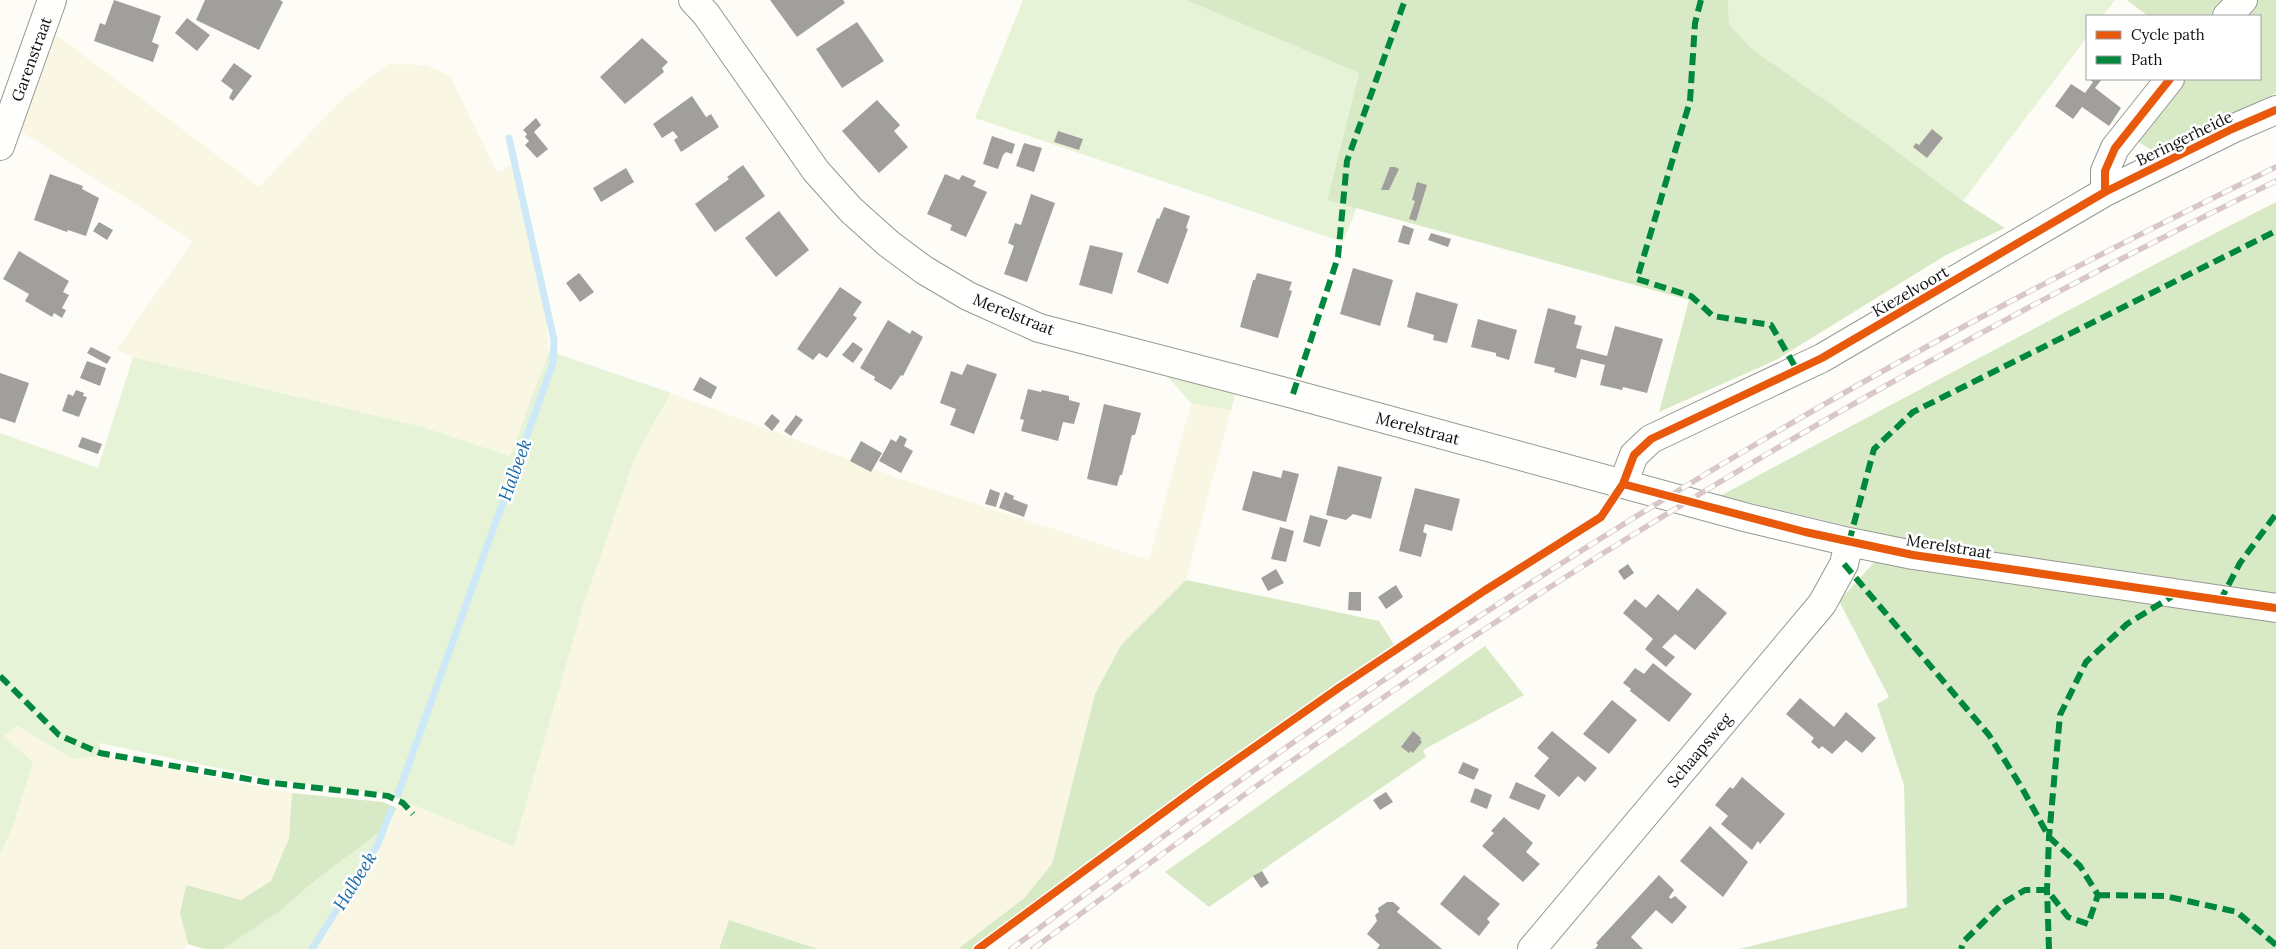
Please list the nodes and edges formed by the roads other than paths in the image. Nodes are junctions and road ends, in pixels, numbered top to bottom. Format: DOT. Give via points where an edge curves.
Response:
graph roads {
  1 [pos="52,0"];
  2 [pos="693,0"];
  3 [pos="2243,0"];
  4 [pos="2228,15"];
  5 [pos="2169,80"];
  6 [pos="2276,110"];
  7 [pos="0,146"];
  8 [pos="2105,192"];
  9 [pos="1623,484"];
  10 [pos="1849,542"];
  11 [pos="2276,608"];
  12 [pos="1532,949"];
  1 -- 7 [label="street, Garenstraat"];
  2 -- 9 [label="street, Merelstraat" via="816,171 851,210 924,270 968,296 1039,328"];
  3 -- 4 [label="street"];
  5 -- 8 [label="street" via="2115,148 2105,171"];
  6 -- 8 [label="street, Beringerheide"];
  8 -- 9 [label="street, Kiezelvoort" via="1822,358 1651,439 1634,455"];
  9 -- 10 [label="street, Merelstraat"];
  10 -- 11 [label="street, Merelstraat" via="1922,556"];
  10 -- 12 [label="street, Schaapsweg" via="1844,564 1822,604"];
}
